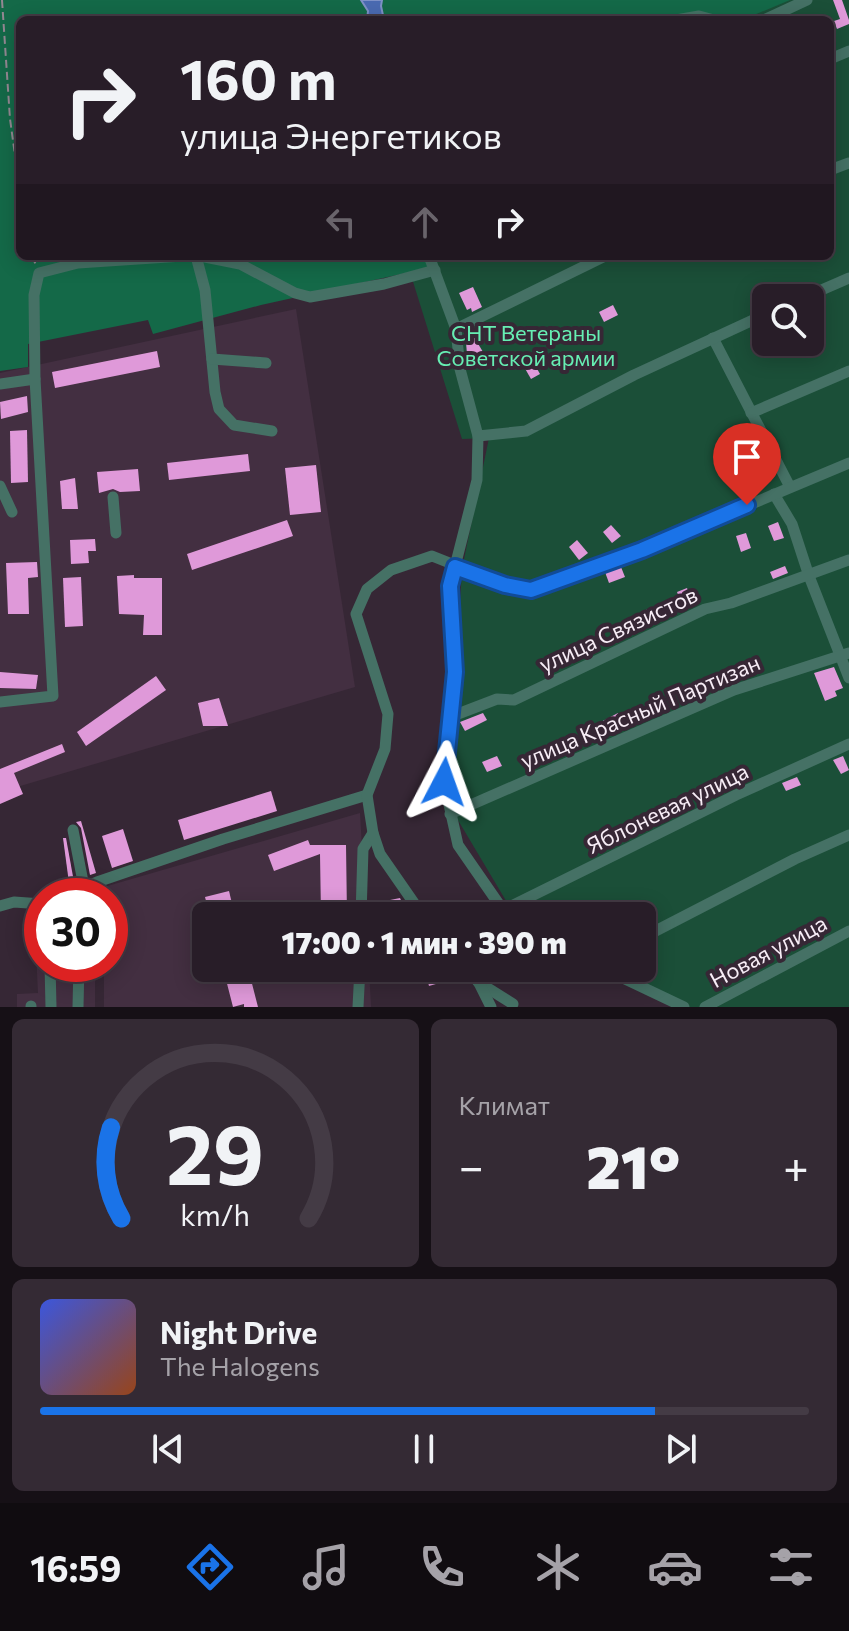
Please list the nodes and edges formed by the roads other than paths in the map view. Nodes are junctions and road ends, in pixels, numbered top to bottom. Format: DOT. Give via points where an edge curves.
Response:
graph roads {
  1 [pos="807,0"];
  2 [pos="773,16"];
  3 [pos="123,260"];
  4 [pos="199,260"];
  5 [pos="219,260"];
  6 [pos="431,260"];
  7 [pos="597,260"];
  8 [pos="435,270"];
  9 [pos="849,278"];
  10 [pos="824,289"];
  11 [pos="752,320"];
  12 [pos="456,329"];
  13 [pos="713,338"];
  14 [pos="212,359"];
  15 [pos="266,363"];
  16 [pos="849,371"];
  17 [pos="35,379"];
  18 [pos="0,384"];
  19 [pos="751,413"];
  20 [pos="272,431"];
  21 [pos="478,436"];
  22 [pos="849,463"];
  23 [pos="0,486"];
  24 [pos="790,487"];
  25 [pos="774,494"];
  26 [pos="113,497"];
  27 [pos="12,512"];
  28 [pos="116,533"];
  29 [pos="849,560"];
  30 [pos="455,567"];
  31 [pos="809,576"];
  32 [pos="845,654"];
  33 [pos="849,678"];
  34 [pos="0,702"];
  35 [pos="450,717"];
  36 [pos="849,744"];
  37 [pos="367,795"];
  38 [pos="450,814"];
  39 [pos="73,830"];
  40 [pos="373,833"];
  41 [pos="849,835"];
  42 [pos="82,878"];
  43 [pos="110,878"];
  44 [pos="361,902"];
  45 [pos="413,902"];
  46 [pos="499,902"];
  47 [pos="528,902"];
  48 [pos="24,903"];
  49 [pos="0,906"];
  50 [pos="656,931"];
  51 [pos="849,931"];
  52 [pos="50,982"];
  53 [pos="79,982"];
  54 [pos="359,982"];
  55 [pos="478,982"];
  56 [pos="631,982"];
  57 [pos="514,1006"];
  58 [pos="51,1007"];
  59 [pos="78,1007"];
  60 [pos="358,1007"];
  61 [pos="491,1007"];
  62 [pos="684,1007"];
  63 [pos="705,1007"];
  1 -- 2 [label="street"];
  3 -- 17 [label="street" via="39,273 34,295"];
  4 -- 14 [label="street"];
  5 -- 8 [label="street" via="240,264 310,297"];
  6 -- 8 [label="street"];
  7 -- 12 [label="street"];
  8 -- 12 [label="street"];
  9 -- 10 [label="street"];
  11 -- 13 [label="street"];
  12 -- 21 [label="street" via="460,369"];
  13 -- 19 [label="street"];
  13 -- 21 [label="street" via="526,431"];
  14 -- 15 [label="street"];
  14 -- 20 [label="street" via="219,409 234,425"];
  16 -- 19 [label="street"];
  17 -- 18 [label="street"];
  17 -- 34 [label="street" via="53,696"];
  19 -- 24 [label="street"];
  21 -- 30 [label="street" via="477,480"];
  22 -- 24 [label="street"];
  23 -- 27 [label="street"];
  24 -- 25 [label="street"];
  25 -- 30 [label="street" via="531,590"];
  25 -- 31 [label="street" via="792,524"];
  26 -- 28 [label="street"];
  29 -- 31 [label="street, улица Связистов"];
  30 -- 35 [label="street" via="450,586 455,672"];
  30 -- 37 [label="street" via="432,556 391,570 367,589 356,614 388,714 385,749"];
  31 -- 32 [label="street"];
  31 -- 35 [label="street, улица Связистов" via="705,609 514,700 497,699"];
  32 -- 33 [label="street"];
  32 -- 38 [label="street, улица Красный Партизан" via="734,690"];
  35 -- 38 [label="street" via="444,782"];
  36 -- 47 [label="street, Яблоневая улица" via="722,802"];
  37 -- 40 [label="street"];
  37 -- 43 [label="street"];
  38 -- 46 [label="street" via="458,845"];
  39 -- 42 [label="street"];
  40 -- 44 [label="street" via="363,849"];
  40 -- 45 [label="street" via="380,854"];
  41 -- 50 [label="street"];
  48 -- 49 [label="street"];
  51 -- 63 [label="street, Новая улица"];
  52 -- 58 [label="street"];
  53 -- 59 [label="street"];
  54 -- 60 [label="street"];
  55 -- 57 [label="street"];
  55 -- 61 [label="street"];
  56 -- 62 [label="street"];
}
